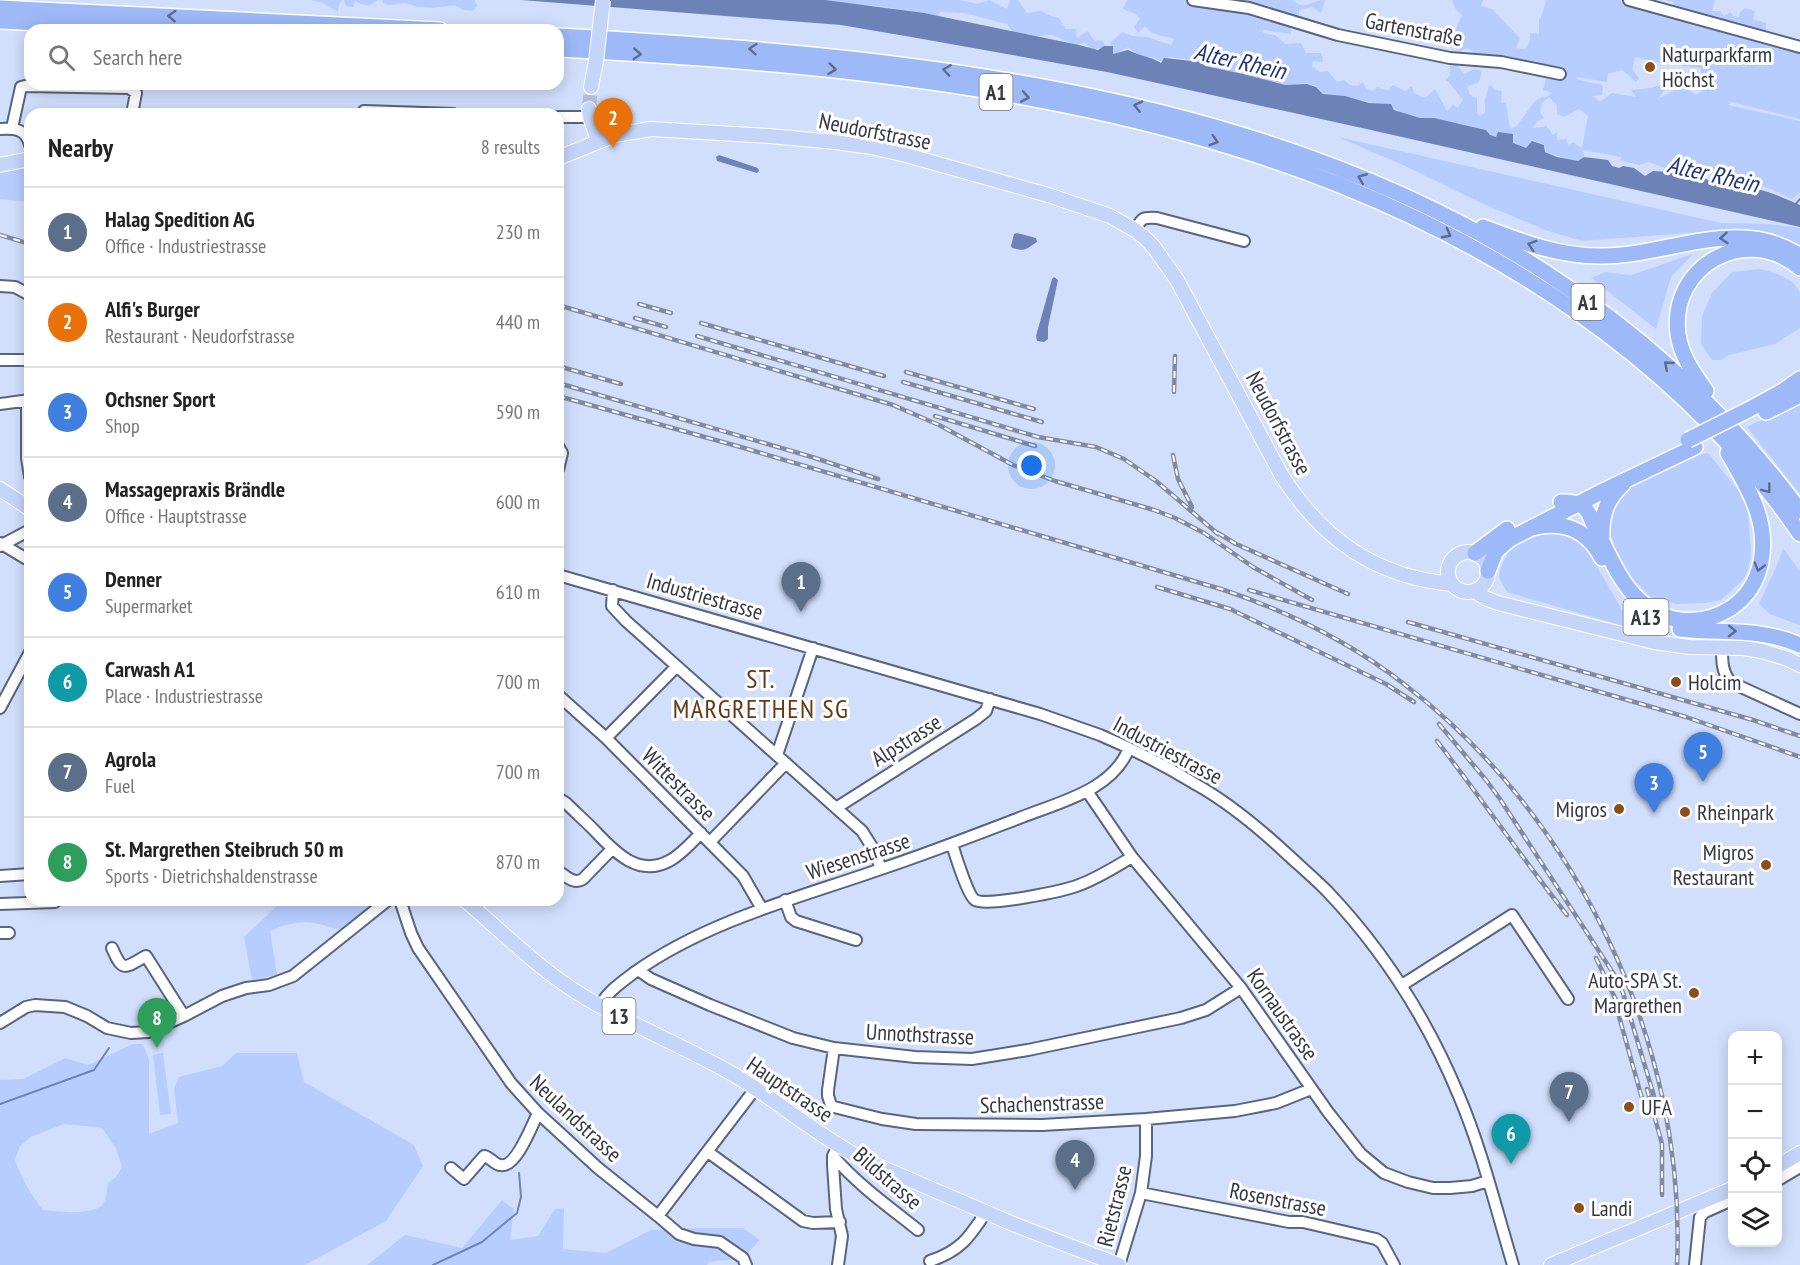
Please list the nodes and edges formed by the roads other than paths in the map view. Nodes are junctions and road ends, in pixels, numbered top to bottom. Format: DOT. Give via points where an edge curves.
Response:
graph roads {
  1 [pos="603,0"];
  2 [pos="1193,0"];
  3 [pos="1629,0"];
  4 [pos="0,8"];
  5 [pos="0,21"];
  6 [pos="61,24"];
  7 [pos="320,24"];
  8 [pos="564,36"];
  9 [pos="1800,46"];
  10 [pos="564,49"];
  11 [pos="1560,74"];
  12 [pos="24,86"];
  13 [pos="591,87"];
  14 [pos="132,90"];
  15 [pos="133,108"];
  16 [pos="590,113"];
  17 [pos="564,116"];
  18 [pos="12,128"];
  19 [pos="0,129"];
  20 [pos="24,134"];
  21 [pos="598,141"];
  22 [pos="564,156"];
  23 [pos="24,160"];
  24 [pos="0,165"];
  25 [pos="1413,200"];
  26 [pos="1135,230"];
  27 [pos="1244,241"];
  28 [pos="1800,256"];
  29 [pos="1800,268"];
  30 [pos="0,286"];
  31 [pos="24,292"];
  32 [pos="0,360"];
  33 [pos="24,360"];
  34 [pos="1800,379"];
  35 [pos="1800,395"];
  36 [pos="24,401"];
  37 [pos="0,405"];
  38 [pos="1752,413"];
  39 [pos="1715,429"];
  40 [pos="1739,436"];
  41 [pos="1691,444"];
  42 [pos="1626,481"];
  43 [pos="0,489"];
  44 [pos="1579,497"];
  45 [pos="24,505"];
  46 [pos="1800,511"];
  47 [pos="1532,528"];
  48 [pos="24,533"];
  49 [pos="1800,534"];
  50 [pos="1603,540"];
  51 [pos="1,545"];
  52 [pos="1475,554"];
  53 [pos="24,558"];
  54 [pos="1449,568"];
  55 [pos="1400,573"];
  56 [pos="1487,575"];
  57 [pos="564,577"];
  58 [pos="1452,584"];
  59 [pos="612,590"];
  60 [pos="1475,591"];
  61 [pos="1506,604"];
  62 [pos="1800,645"];
  63 [pos="813,648"];
  64 [pos="1722,648"];
  65 [pos="24,663"];
  66 [pos="1800,665"];
  67 [pos="676,667"];
  68 [pos="990,699"];
  69 [pos="564,700"];
  70 [pos="0,708"];
  71 [pos="1800,714"];
  72 [pos="606,738"];
  73 [pos="1129,748"];
  74 [pos="781,759"];
  75 [pos="1087,791"];
  76 [pos="564,802"];
  77 [pos="836,808"];
  78 [pos="700,833"];
  79 [pos="710,842"];
  80 [pos="952,844"];
  81 [pos="612,849"];
  82 [pos="1132,857"];
  83 [pos="881,869"];
  84 [pos="24,874"];
  85 [pos="564,875"];
  86 [pos="0,876"];
  87 [pos="785,900"];
  88 [pos="24,903"];
  89 [pos="0,904"];
  90 [pos="380,906"];
  91 [pos="402,906"];
  92 [pos="472,906"];
  93 [pos="762,909"];
  94 [pos="856,940"];
  95 [pos="112,948"];
  96 [pos="638,970"];
  97 [pos="1402,985"];
  98 [pos="1241,988"];
  99 [pos="1568,999"];
  100 [pos="600,1006"];
  101 [pos="184,1016"];
  102 [pos="0,1023"];
  103 [pos="834,1048"];
  104 [pos="755,1089"];
  105 [pos="1311,1089"];
  106 [pos="538,1113"];
  107 [pos="1146,1119"];
  108 [pos="835,1151"];
  109 [pos="708,1152"];
  110 [pos="1800,1153"];
  111 [pos="1782,1164"];
  112 [pos="1800,1167"];
  113 [pos="451,1168"];
  114 [pos="1782,1177"];
  115 [pos="1488,1181"];
  116 [pos="1728,1191"];
  117 [pos="1141,1193"];
  118 [pos="1728,1202"];
  119 [pos="986,1212"];
  120 [pos="658,1216"];
  121 [pos="840,1222"];
  122 [pos="918,1230"];
  123 [pos="930,1261"];
  124 [pos="746,1265"];
  125 [pos="838,1265"];
  126 [pos="1119,1265"];
  127 [pos="1394,1265"];
  128 [pos="1513,1265"];
  129 [pos="1551,1265"];
  130 [pos="1695,1265"];
  1 -- 13 [label="main road, bridge"];
  2 -- 11 [label="street, Gartenstraße" via="1249,8 1338,34 1450,58"];
  3 -- 9 [label="street"];
  7 -- 4 [label="highway, one-way"];
  5 -- 6 [label="highway"];
  25 -- 8 [label="highway, A1, one-way" via="1254,138 1148,108 1035,84 815,54"];
  10 -- 39 [label="highway, A1, one-way" via="768,63 944,83 1114,115 1261,156 1382,203 1509,268 1623,346"];
  12 -- 18 [label="street"];
  14 -- 15 [label="street" via="136,93"];
  16 -- 17 [label="street"];
  16 -- 21 [label="main road"];
  18 -- 19 [label="street"];
  18 -- 20 [label="street"];
  21 -- 22 [label="main road, Neudorfstrasse"];
  21 -- 26 [label="main road, Neudorfstrasse" via="628,132 668,129 861,146 906,155 1083,206"];
  23 -- 24 [label="main road"];
  28 -- 25 [label="highway, A1, one-way" via="1771,242 1739,238 1616,256 1565,254 1518,241"];
  40 -- 25 [label="highway, A1, one-way" via="1680,376 1569,288"];
  26 -- 27 [label="street" via="1145,217 1157,218"];
  26 -- 55 [label="main road, Neudorfstrasse" via="1178,279 1295,496 1343,545"];
  29 -- 40 [label="highway" via="1770,252 1734,251 1702,267 1681,298 1677,323 1682,350 1695,376"];
  30 -- 31 [label="street"];
  32 -- 33 [label="street"];
  34 -- 38 [label="highway"];
  35 -- 38 [label="highway"];
  36 -- 37 [label="street"];
  38 -- 41 [label="highway, bridge"];
  39 -- 49 [label="highway, one-way"];
  39 -- 50 [label="highway, A1, one-way" via="1753,498 1762,530 1760,568 1740,601 1700,620 1675,619 1658,613 1629,589"];
  40 -- 46 [label="highway"];
  41 -- 42 [label="highway, A1"];
  41 -- 44 [label="highway, A1"];
  42 -- 44 [label="highway, A1"];
  42 -- 50 [label="highway, A1" via="1606,506"];
  43 -- 45 [label="main road"];
  44 -- 47 [label="highway, A1"];
  44 -- 50 [label="highway, A1"];
  44 -- 52 [label="highway" via="1507,529"];
  47 -- 56 [label="highway, A1" via="1501,546"];
  47 -- 62 [label="highway, A13, one-way" via="1561,526 1584,535 1595,546 1625,598 1642,615 1659,623 1687,630 1760,633"];
  48 -- 51 [label="street"];
  51 -- 53 [label="street"];
  52 -- 54 [label="main road" via="1459,554"];
  52 -- 56 [label="main road" via="1484,560"];
  54 -- 55 [label="main road, Neudorfstrasse" via="1430,574"];
  54 -- 58 [label="main road"];
  55 -- 58 [label="main road, Neudorfstrasse"];
  56 -- 60 [label="main road"];
  56 -- 61 [label="main road"];
  57 -- 59 [label="street, Industriestrasse"];
  58 -- 60 [label="main road" via="1461,590"];
  59 -- 63 [label="street, Industriestrasse"];
  59 -- 67 [label="street" via="614,609"];
  60 -- 61 [label="main road"];
  61 -- 64 [label="main road" via="1654,642"];
  63 -- 68 [label="street, Industriestrasse"];
  63 -- 74 [label="street"];
  64 -- 66 [label="main road" via="1762,651"];
  64 -- 71 [label="street" via="1724,675 1730,682"];
  65 -- 70 [label="street"];
  67 -- 72 [label="street"];
  67 -- 74 [label="street"];
  68 -- 73 [label="street, Industriestrasse"];
  68 -- 77 [label="street, Alpstrasse" via="986,711 976,719"];
  69 -- 72 [label="street, Wittestrasse"];
  72 -- 78 [label="street, Wittestrasse"];
  73 -- 75 [label="street, Wiesenstrasse" via="1120,766"];
  73 -- 97 [label="street, Industriestrasse" via="1198,785 1268,837 1336,901"];
  74 -- 77 [label="street"];
  74 -- 79 [label="street"];
  75 -- 80 [label="street, Wiesenstrasse"];
  75 -- 82 [label="street, Kornaustrasse"];
  76 -- 81 [label="street"];
  77 -- 83 [label="street" via="862,831"];
  78 -- 79 [label="street, Wittestrasse"];
  78 -- 81 [label="street" via="668,862 656,866 633,864"];
  79 -- 93 [label="street, Wittestrasse" via="743,876"];
  80 -- 82 [label="street" via="970,895 978,901 1015,900 1076,886"];
  80 -- 83 [label="street, Wiesenstrasse"];
  81 -- 85 [label="street" via="578,882"];
  82 -- 98 [label="street, Kornaustrasse"];
  83 -- 87 [label="street, Wiesenstrasse"];
  84 -- 86 [label="street"];
  87 -- 93 [label="street, Wiesenstrasse"];
  87 -- 94 [label="street" via="793,919"];
  88 -- 89 [label="street"];
  90 -- 101 [label="street" via="293,976 222,996"];
  91 -- 106 [label="street, Neulandstrasse" via="418,948 511,1083"];
  92 -- 100 [label="main road, Hauptstrasse / 13" via="547,970"];
  93 -- 96 [label="street, Wiesenstrasse" via="711,930"];
  95 -- 101 [label="street" via="118,963 127,967 146,956"];
  96 -- 100 [label="street, Wiesenstrasse" via="606,995"];
  96 -- 103 [label="street, Unnothstrasse" via="651,980 761,1026"];
  97 -- 99 [label="street" via="1512,915"];
  97 -- 115 [label="street, Industriestrasse" via="1459,1095"];
  98 -- 103 [label="street, Unnothstrasse" via="1206,1010 1181,1018 972,1059"];
  98 -- 105 [label="street, Kornaustrasse"];
  100 -- 104 [label="main road, Hauptstrasse / 13"];
  101 -- 102 [label="street" via="154,1030 131,1033 107,1028 64,1007 35,1005"];
  103 -- 107 [label="street, Schachenstrasse" via="828,1090 831,1105 882,1119 916,1124 1006,1125"];
  104 -- 108 [label="main road, Hauptstrasse / 13"];
  104 -- 109 [label="street"];
  105 -- 107 [label="street, Schachenstrasse" via="1276,1103 1235,1111"];
  105 -- 115 [label="street, Kornaustrasse" via="1356,1148 1384,1173 1433,1188"];
  106 -- 113 [label="street" via="518,1153 508,1164 502,1166 484,1156 464,1179"];
  106 -- 120 [label="street, Neulandstrasse"];
  107 -- 117 [label="street, Rietstrasse"];
  108 -- 119 [label="main road, Hauptstrasse / 13"];
  108 -- 121 [label="street" via="836,1209"];
  108 -- 122 [label="street, Bildstrasse" via="849,1174"];
  109 -- 120 [label="street"];
  109 -- 121 [label="street" via="803,1221"];
  110 -- 111 [label="main road"];
  112 -- 114 [label="street"];
  115 -- 128 [label="street, Industriestrasse"];
  116 -- 129 [label="main road"];
  117 -- 126 [label="street, Rietstrasse"];
  117 -- 127 [label="street, Rosenstrasse" via="1376,1239"];
  118 -- 130 [label="street" via="1700,1217"];
  119 -- 123 [label="street" via="969,1239 946,1256"];
  119 -- 126 [label="main road, Hauptstrasse / 13"];
  120 -- 124 [label="street, Neulandstrasse" via="679,1234 720,1242 743,1258"];
  121 -- 125 [label="street"];
}
